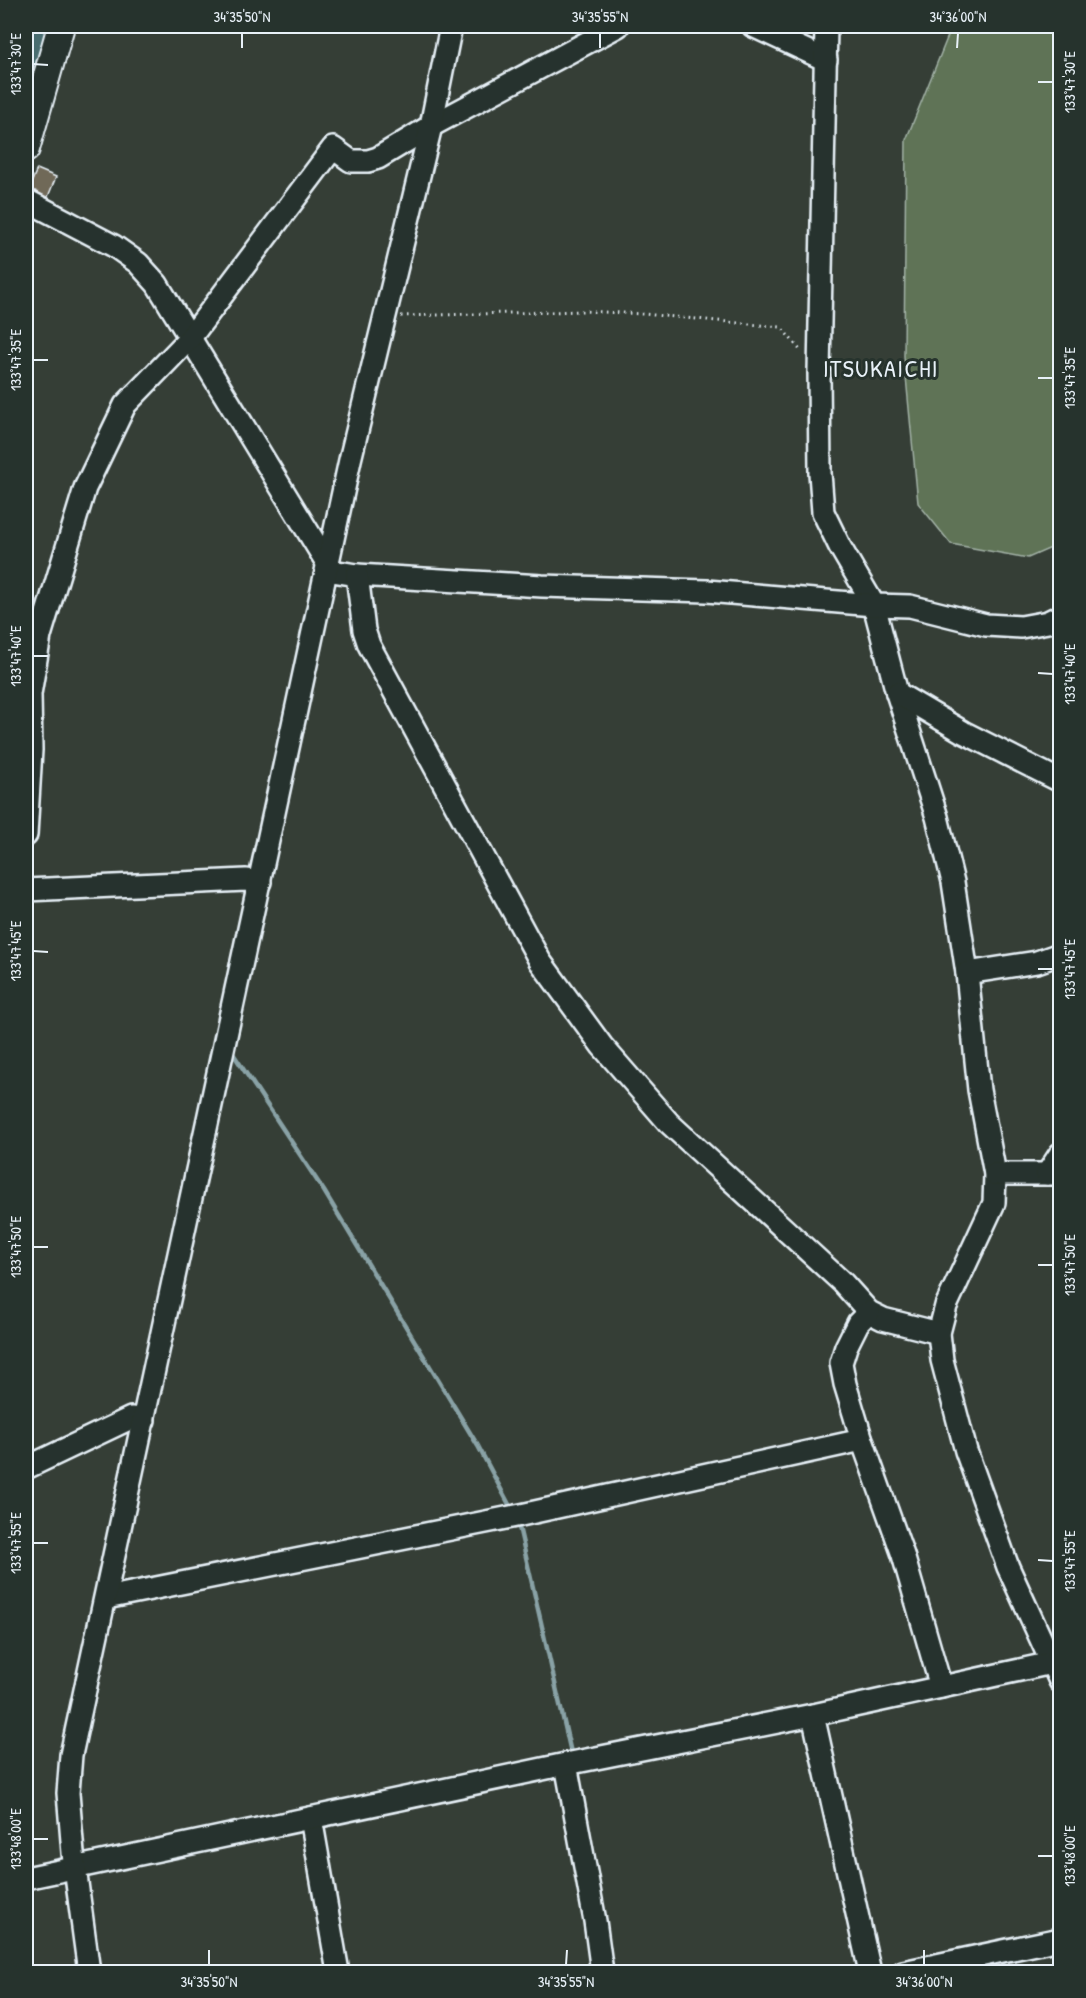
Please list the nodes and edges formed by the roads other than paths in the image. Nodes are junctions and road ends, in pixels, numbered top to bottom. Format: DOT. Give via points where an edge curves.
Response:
graph roads {
  1 [pos="451,26"];
  2 [pos="618,26"];
  3 [pos="753,26"];
  4 [pos="826,26"];
  5 [pos="54,32"];
  6 [pos="826,60"];
  7 [pos="431,126"];
  8 [pos="26,149"];
  9 [pos="26,200"];
  10 [pos="190,338"];
  11 [pos="324,559"];
  12 [pos="357,575"];
  13 [pos="873,605"];
  14 [pos="1060,616"];
  15 [pos="897,693"];
  16 [pos="1060,781"];
  17 [pos="26,835"];
  18 [pos="254,881"];
  19 [pos="26,890"];
  20 [pos="1060,954"];
  21 [pos="967,974"];
  22 [pos="1060,1154"];
  23 [pos="995,1174"];
  24 [pos="1056,1177"];
  25 [pos="869,1312"];
  26 [pos="939,1333"];
  27 [pos="138,1419"];
  28 [pos="862,1440"];
  29 [pos="26,1468"];
  30 [pos="106,1598"];
  31 [pos="1056,1672"];
  32 [pos="941,1687"];
  33 [pos="813,1715"];
  34 [pos="571,1763"];
  35 [pos="311,1818"];
  36 [pos="76,1867"];
  37 [pos="26,1878"];
  38 [pos="1060,1940"];
  39 [pos="89,1972"];
  40 [pos="338,1972"];
  41 [pos="602,1972"];
  42 [pos="870,1972"];
  43 [pos="903,1972"];
  1 -- 7 [label="street"];
  2 -- 7 [label="street"];
  3 -- 6 [label="street"];
  4 -- 6 [label="street"];
  5 -- 8 [label="main road"];
  6 -- 13 [label="street" via="819,372 823,512"];
  7 -- 10 [label="street" via="368,161 351,161 333,148"];
  7 -- 11 [label="street"];
  9 -- 10 [label="street" via="114,246 138,263 157,284"];
  10 -- 11 [label="street"];
  10 -- 17 [label="street" via="125,405 85,488 40,636 30,694"];
  11 -- 12 [label="street" via="332,571"];
  11 -- 18 [label="street"];
  12 -- 13 [label="street" via="707,591"];
  12 -- 25 [label="street" via="369,645 540,961 602,1046 669,1124 843,1283"];
  13 -- 14 [label="street" via="910,606 986,625 1021,627"];
  13 -- 15 [label="street"];
  15 -- 16 [label="street"];
  15 -- 21 [label="street" via="937,817 953,882"];
  18 -- 19 [label="street"];
  18 -- 27 [label="street"];
  20 -- 21 [label="street"];
  21 -- 23 [label="street" via="979,1090"];
  22 -- 24 [label="street"];
  23 -- 24 [label="street"];
  23 -- 26 [label="street" via="994,1203 946,1306"];
  25 -- 26 [label="street"];
  25 -- 28 [label="street" via="858,1323 842,1363"];
  26 -- 31 [label="street" via="944,1372 966,1451 1008,1567"];
  27 -- 29 [label="street"];
  27 -- 30 [label="street"];
  28 -- 30 [label="street" via="515,1516"];
  28 -- 32 [label="street" via="903,1555"];
  30 -- 36 [label="street" via="71,1755 68,1793"];
  31 -- 32 [label="street"];
  32 -- 33 [label="street"];
  33 -- 34 [label="street"];
  33 -- 42 [label="street"];
  34 -- 35 [label="street"];
  34 -- 41 [label="street"];
  35 -- 36 [label="street"];
  35 -- 40 [label="street"];
  36 -- 37 [label="street"];
  36 -- 39 [label="street"];
  38 -- 43 [label="street"];
}
